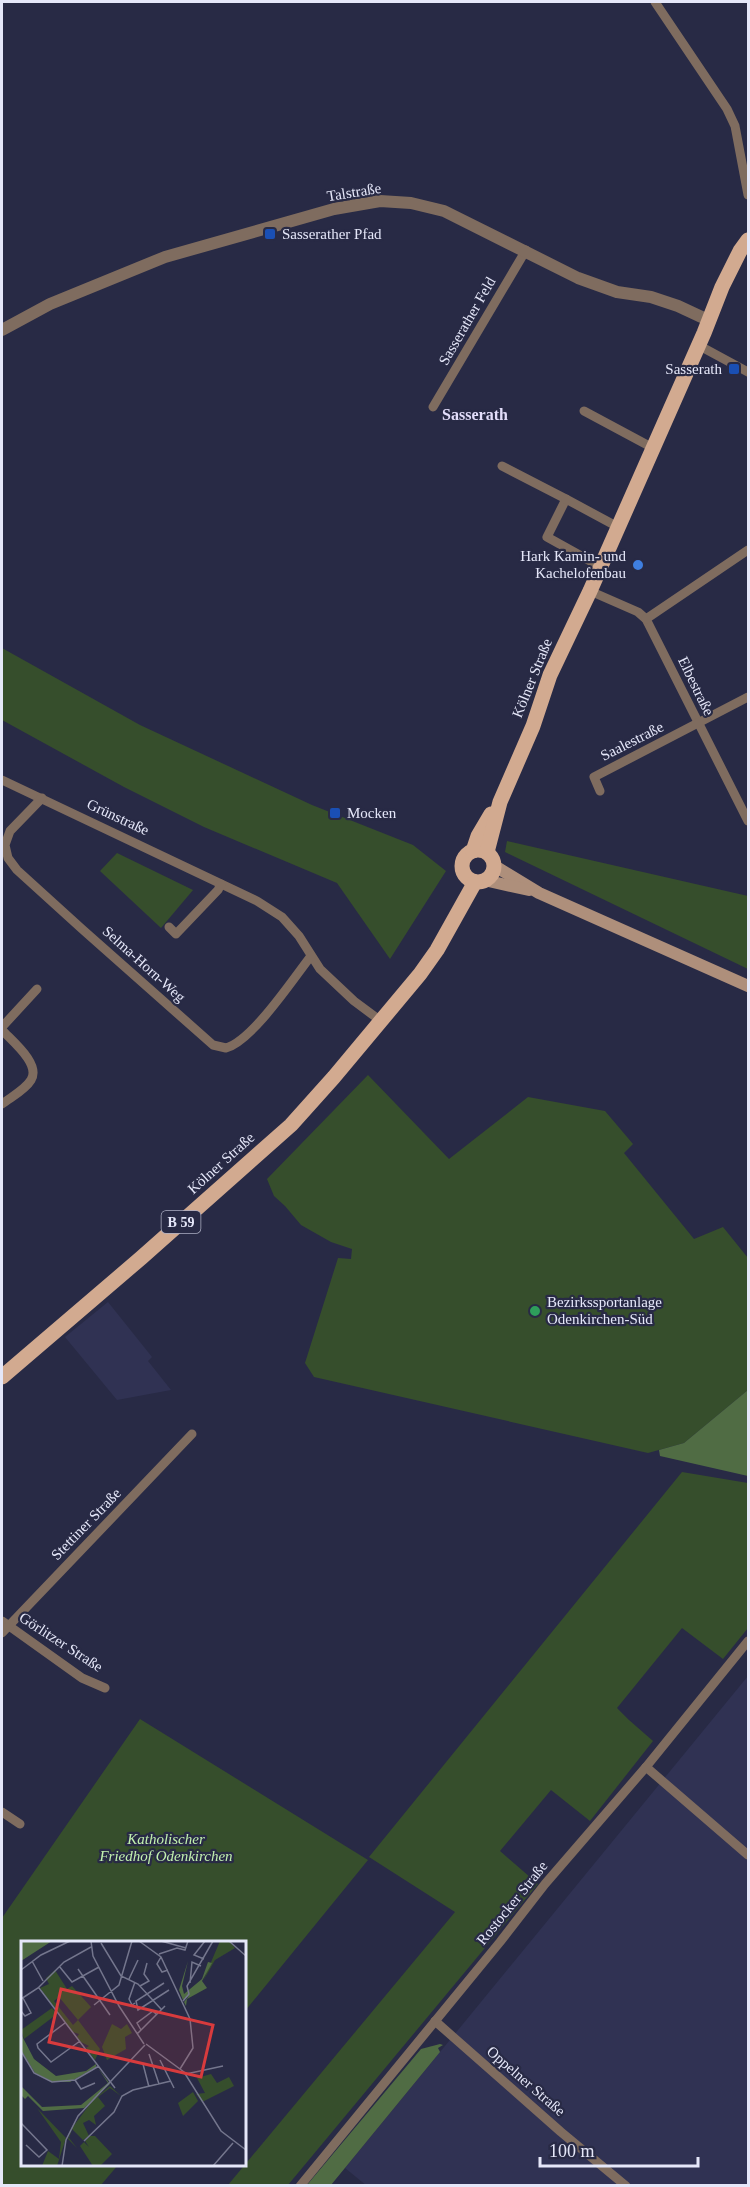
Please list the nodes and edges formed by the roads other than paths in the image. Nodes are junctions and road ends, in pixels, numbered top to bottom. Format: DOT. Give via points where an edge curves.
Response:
graph roads {
  1 [pos="655,2"];
  2 [pos="748,195"];
  3 [pos="748,240"];
  4 [pos="526,250"];
  5 [pos="708,320"];
  6 [pos="2,330"];
  7 [pos="698,345"];
  8 [pos="748,372"];
  9 [pos="433,407"];
  10 [pos="584,411"];
  11 [pos="653,448"];
  12 [pos="502,466"];
  13 [pos="566,499"];
  14 [pos="618,527"];
  15 [pos="748,550"];
  16 [pos="601,567"];
  17 [pos="590,591"];
  18 [pos="646,619"];
  19 [pos="748,697"];
  20 [pos="698,724"];
  21 [pos="2,780"];
  22 [pos="600,791"];
  23 [pos="42,798"];
  24 [pos="748,821"];
  25 [pos="484,856"];
  26 [pos="474,879"];
  27 [pos="221,884"];
  28 [pos="539,892"];
  29 [pos="169,927"];
  30 [pos="311,956"];
  31 [pos="748,986"];
  32 [pos="37,989"];
  33 [pos="381,1021"];
  34 [pos="2,1029"];
  35 [pos="2,1104"];
  36 [pos="2,1377"];
  37 [pos="192,1434"];
  38 [pos="4,1626"];
  39 [pos="748,1641"];
  40 [pos="105,1688"];
  41 [pos="646,1767"];
  42 [pos="2,1812"];
  43 [pos="20,1824"];
  44 [pos="748,1855"];
  45 [pos="435,2021"];
  46 [pos="300,2186"];
  47 [pos="626,2186"];
  1 -- 2 [label="street" via="727,109 735,126"];
  3 -- 5 [label="main road, Kölner Straße / B 59"];
  4 -- 5 [label="street, Talstraße" via="595,285 651,297"];
  4 -- 6 [label="street, Talstraße" via="427,206 380,201 357,204 165,257 50,304"];
  4 -- 9 [label="street, Sasserather Feld"];
  5 -- 7 [label="main road, Kölner Straße / B 59"];
  7 -- 8 [label="street"];
  7 -- 11 [label="main road, Kölner Straße / B 59"];
  10 -- 11 [label="street"];
  11 -- 14 [label="main road, Kölner Straße / B 59"];
  12 -- 13 [label="street"];
  13 -- 14 [label="street"];
  13 -- 16 [label="street" via="547,537"];
  14 -- 16 [label="main road, Kölner Straße / B 59"];
  15 -- 18 [label="street"];
  16 -- 17 [label="main road, Kölner Straße / B 59"];
  17 -- 18 [label="street"];
  17 -- 25 [label="main road, Kölner Straße / B 59" via="550,675 500,802 478,836"];
  18 -- 20 [label="street, Elbestraße"];
  19 -- 20 [label="street"];
  20 -- 22 [label="street, Saalestraße" via="594,777"];
  20 -- 24 [label="street, Elbestraße"];
  21 -- 23 [label="street, Grünstraße"];
  23 -- 27 [label="street, Grünstraße"];
  23 -- 30 [label="street, Selma-Horn-Weg" via="10,831 5,845 8,858 213,1045 226,1048 244,1037"];
  25 -- 26 [label="main road, Kölner Straße / B 59" via="491,874"];
  25 -- 26 [label="main road, Kölner Straße / B 59" via="468,853 463,861 462,869"];
  25 -- 28 [label="main road"];
  26 -- 28 [label="main road"];
  26 -- 33 [label="main road, Kölner Straße / B 59" via="437,950"];
  27 -- 29 [label="street" via="176,934"];
  27 -- 30 [label="street, Grünstraße" via="282,916"];
  28 -- 31 [label="main road"];
  30 -- 33 [label="street, Grünstraße" via="354,1001"];
  32 -- 34 [label="street"];
  33 -- 36 [label="main road, Kölner Straße / B 59" via="291,1125"];
  34 -- 35 [label="street" via="26,1055 34,1071 32,1080"];
  37 -- 38 [label="street, Stettiner Straße" via="32,1603"];
  38 -- 40 [label="street, Görlitzer Straße" via="82,1678"];
  39 -- 41 [label="street, Rostocker Straße"];
  41 -- 44 [label="street"];
  41 -- 45 [label="street, Rostocker Straße"];
  42 -- 43 [label="street"];
  45 -- 46 [label="street, Rostocker Straße"];
  45 -- 47 [label="street, Oppelner Straße"];
}
